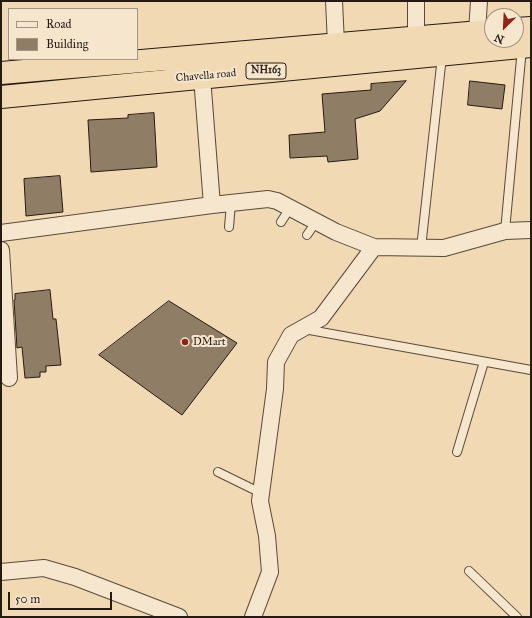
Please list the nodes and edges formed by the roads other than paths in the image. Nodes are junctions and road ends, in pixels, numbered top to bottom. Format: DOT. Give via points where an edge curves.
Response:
graph roads {
  1 [pos="334,1"];
  2 [pos="416,1"];
  3 [pos="479,1"];
  4 [pos="484,31"];
  5 [pos="526,33"];
  6 [pos="416,37"];
  7 [pos="336,44"];
  8 [pos="442,54"];
  9 [pos="1,73"];
  10 [pos="202,77"];
  11 [pos="1,97"];
  12 [pos="232,203"];
  13 [pos="212,205"];
  14 [pos="290,208"];
  15 [pos="281,222"];
  16 [pos="316,222"];
  17 [pos="229,227"];
  18 [pos="505,230"];
  19 [pos="531,230"];
  20 [pos="1,233"];
  21 [pos="307,235"];
  22 [pos="374,247"];
  23 [pos="421,248"];
  24 [pos="1,250"];
  25 [pos="301,329"];
  26 [pos="484,362"];
  27 [pos="531,370"];
  28 [pos="9,378"];
  29 [pos="457,452"];
  30 [pos="218,472"];
  31 [pos="261,493"];
  32 [pos="468,571"];
  33 [pos="1,572"];
  34 [pos="179,617"];
  35 [pos="253,617"];
  36 [pos="517,617"];
  1 -- 7 [label="street"];
  2 -- 6 [label="street"];
  3 -- 4 [label="street"];
  4 -- 6 [label="highway, Chavella road / NH163"];
  5 -- 8 [label="highway, Chavella road / NH163"];
  5 -- 18 [label="lane"];
  6 -- 7 [label="highway, Chavella road / NH163"];
  7 -- 9 [label="highway, Chavella road / NH163"];
  8 -- 10 [label="highway, Chavella road / NH163"];
  8 -- 23 [label="lane"];
  10 -- 11 [label="highway, Chavella road / NH163"];
  10 -- 13 [label="street"];
  12 -- 13 [label="street"];
  12 -- 14 [label="street" via="268,199"];
  12 -- 17 [label="lane"];
  13 -- 20 [label="street"];
  14 -- 15 [label="lane"];
  14 -- 16 [label="street"];
  16 -- 21 [label="lane"];
  16 -- 22 [label="street"];
  18 -- 19 [label="street"];
  18 -- 23 [label="street" via="444,248"];
  22 -- 23 [label="street"];
  22 -- 25 [label="street" via="321,318"];
  24 -- 28 [label="street"];
  25 -- 26 [label="lane"];
  25 -- 31 [label="street" via="291,335 276,362 275,390"];
  26 -- 27 [label="lane"];
  26 -- 29 [label="lane"];
  30 -- 31 [label="lane"];
  31 -- 35 [label="street" via="260,502 267,536 270,572"];
  32 -- 36 [label="lane"];
  33 -- 34 [label="street" via="44,568 75,577"];
}
